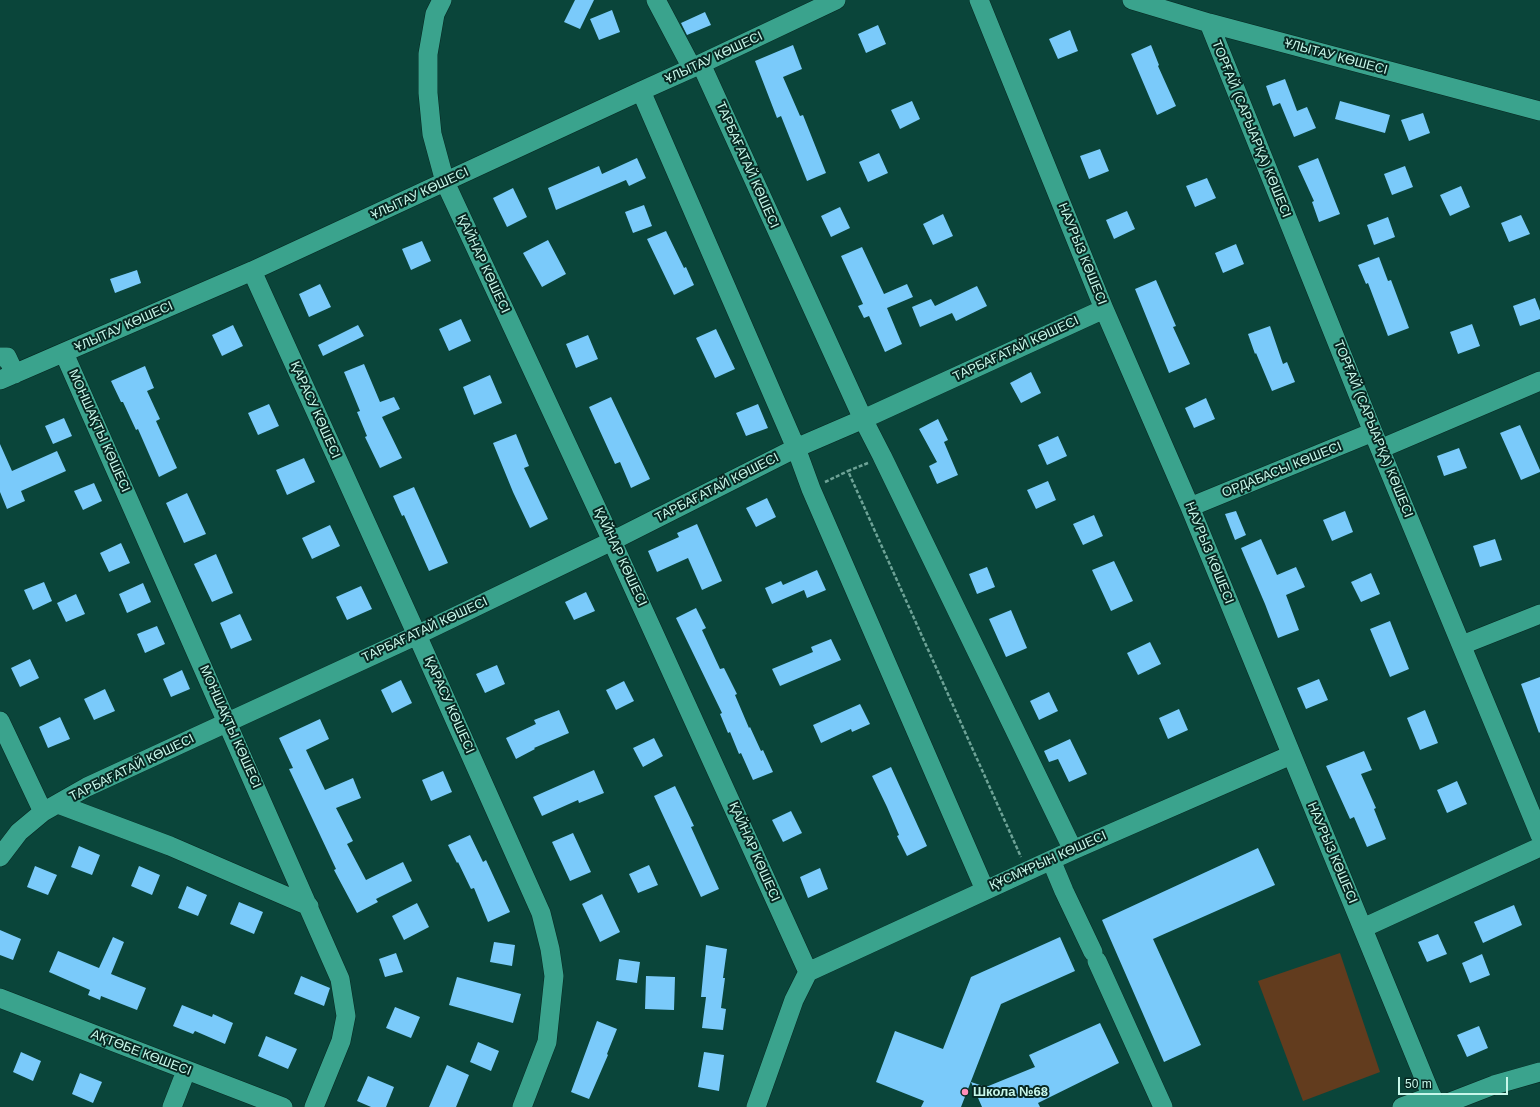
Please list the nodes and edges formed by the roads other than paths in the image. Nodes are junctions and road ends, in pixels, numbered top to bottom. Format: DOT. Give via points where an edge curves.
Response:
graph roads {
  1 [pos="442,0"];
  2 [pos="656,0"];
  3 [pos="836,0"];
  4 [pos="979,0"];
  5 [pos="1132,0"];
  6 [pos="1209,23"];
  7 [pos="697,66"];
  8 [pos="641,91"];
  9 [pos="1540,111"];
  10 [pos="445,182"];
  11 [pos="252,272"];
  12 [pos="1104,309"];
  13 [pos="2,353"];
  14 [pos="64,353"];
  15 [pos="8,377"];
  16 [pos="1540,381"];
  17 [pos="863,419"];
  18 [pos="1373,432"];
  19 [pos="796,448"];
  20 [pos="1380,449"];
  21 [pos="1190,507"];
  22 [pos="612,540"];
  23 [pos="1540,614"];
  24 [pos="417,635"];
  25 [pos="1462,645"];
  26 [pos="0,721"];
  27 [pos="228,722"];
  28 [pos="1291,755"];
  29 [pos="50,808"];
  30 [pos="1540,835"];
  31 [pos="1540,847"];
  32 [pos="1073,850"];
  33 [pos="0,857"];
  34 [pos="1051,860"];
  35 [pos="985,890"];
  36 [pos="309,906"];
  37 [pos="1363,928"];
  38 [pos="808,972"];
  39 [pos="0,998"];
  40 [pos="186,1071"];
  41 [pos="1540,1072"];
  42 [pos="1435,1104"];
  43 [pos="172,1107"];
  44 [pos="283,1107"];
  45 [pos="314,1107"];
  46 [pos="522,1107"];
  47 [pos="756,1107"];
  48 [pos="1163,1107"];
  49 [pos="1402,1107"];
  1 -- 10 [label="street, ҚАЙНАР КӨШЕСІ" via="435,14 428,54 428,93 432,134"];
  2 -- 7 [label="street, ТАРБАҒАТАЙ КӨШЕСІ"];
  3 -- 7 [label="street, ҰЛЫТАУ КӨШЕСІ"];
  4 -- 12 [label="street, НАУРЫЗ КӨШЕСІ"];
  5 -- 6 [label="street, ҰЛЫТАУ КӨШЕСІ"];
  6 -- 9 [label="street, ҰЛЫТАУ КӨШЕСІ"];
  6 -- 18 [label="street, ТОРҒАЙ (САРЫАРҚА) КӨШЕСІ"];
  7 -- 8 [label="street, ҰЛЫТАУ КӨШЕСІ"];
  7 -- 17 [label="street, ТАРБАҒАТАЙ КӨШЕСІ"];
  8 -- 10 [label="street, ҰЛЫТАУ КӨШЕСІ"];
  8 -- 19 [label="street"];
  10 -- 11 [label="street, ҰЛЫТАУ КӨШЕСІ"];
  10 -- 22 [label="street, ҚАЙНАР КӨШЕСІ"];
  11 -- 14 [label="street, ҰЛЫТАУ КӨШЕСІ"];
  11 -- 24 [label="street, ҚАРАСУ КӨШЕСІ"];
  12 -- 17 [label="street, ТАРБАҒАТАЙ КӨШЕСІ"];
  12 -- 21 [label="street, НАУРЫЗ КӨШЕСІ"];
  13 -- 15 [label="street"];
  14 -- 15 [label="street, ҰЛЫТАУ КӨШЕСІ"];
  14 -- 27 [label="street, МОНШАҚТЫ КӨШЕСІ"];
  16 -- 20 [label="street"];
  17 -- 19 [label="street, ТАРБАҒАТАЙ КӨШЕСІ"];
  17 -- 32 [label="street"];
  18 -- 20 [label="street, ТОРҒАЙ (САРЫАРҚА) КӨШЕСІ"];
  18 -- 21 [label="street, ОРДАБАСЫ КӨШЕСІ"];
  19 -- 22 [label="street, ТАРБАҒАТАЙ КӨШЕСІ"];
  19 -- 35 [label="street" via="811,489"];
  20 -- 25 [label="street, ТОРҒАЙ (САРЫАРҚА) КӨШЕСІ"];
  21 -- 28 [label="street, НАУРЫЗ КӨШЕСІ"];
  22 -- 24 [label="street, ТАРБАҒАТАЙ КӨШЕСІ"];
  22 -- 38 [label="street, ҚАЙНАР КӨШЕСІ"];
  23 -- 25 [label="street"];
  24 -- 27 [label="street, ТАРБАҒАТАЙ КӨШЕСІ"];
  24 -- 46 [label="street, ҚАРАСУ КӨШЕСІ" via="541,913 550,949 554,976 547,1042"];
  25 -- 30 [label="street, ТОРҒАЙ (САРЫАРҚА) КӨШЕСІ"];
  26 -- 29 [label="street"];
  27 -- 29 [label="street, ТАРБАҒАТАЙ КӨШЕСІ" via="87,787"];
  27 -- 36 [label="street, МОНШАҚТЫ КӨШЕСІ"];
  28 -- 32 [label="street, ҚҰСМҰРЫН КӨШЕСІ"];
  28 -- 37 [label="street, НАУРЫЗ КӨШЕСІ"];
  29 -- 33 [label="street, ТАРБАҒАТАЙ КӨШЕСІ" via="19,832"];
  29 -- 36 [label="street" via="170,846"];
  31 -- 37 [label="street"];
  32 -- 34 [label="street, ҚҰСМҰРЫН КӨШЕСІ"];
  34 -- 35 [label="street, ҚҰСМҰРЫН КӨШЕСІ"];
  34 -- 48 [label="street"];
  35 -- 38 [label="street, ҚҰСМҰРЫН КӨШЕСІ"];
  36 -- 45 [label="street, МОНШАҚТЫ КӨШЕСІ" via="340,979 346,1016 341,1042"];
  37 -- 42 [label="street, НАУРЫЗ КӨШЕСІ"];
  38 -- 47 [label="street" via="794,1000"];
  39 -- 40 [label="street, АҚТӨБЕ КӨШЕСІ"];
  40 -- 43 [label="street"];
  40 -- 44 [label="street, АҚТӨБЕ КӨШЕСІ"];
  41 -- 42 [label="street"];
  42 -- 49 [label="street"];
}
